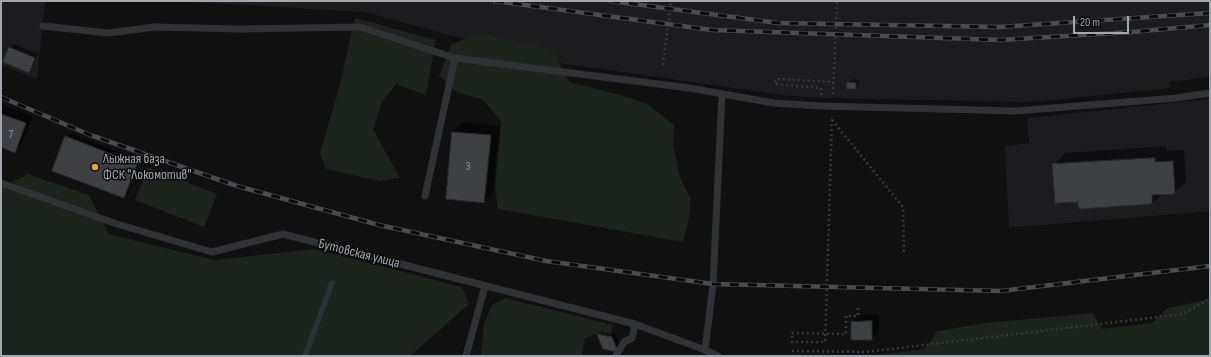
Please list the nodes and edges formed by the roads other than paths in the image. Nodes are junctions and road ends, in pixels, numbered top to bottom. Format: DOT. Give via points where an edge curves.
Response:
graph roads {
  1 [pos="43,26"];
  2 [pos="455,58"];
  3 [pos="1210,93"];
  4 [pos="722,94"];
  5 [pos="1,183"];
  6 [pos="425,196"];
  7 [pos="485,286"];
  8 [pos="635,324"];
  9 [pos="705,350"];
  10 [pos="466,356"];
  11 [pos="616,356"];
  12 [pos="718,356"];
  1 -- 2 [label="lane" via="108,33 155,27 360,27"];
  2 -- 4 [label="lane"];
  2 -- 6 [label="lane"];
  3 -- 4 [label="lane" via="1016,111 821,106 774,103"];
  4 -- 9 [label="lane" via="713,277"];
  5 -- 7 [label="lane, Бутовская улица" via="117,224 212,252 283,234"];
  7 -- 8 [label="lane, Бутовская улица"];
  7 -- 10 [label="lane"];
  8 -- 9 [label="lane, Бутовская улица"];
  8 -- 11 [label="lane" via="632,338 624,342"];
  9 -- 12 [label="lane, Бутовская улица"];
}
